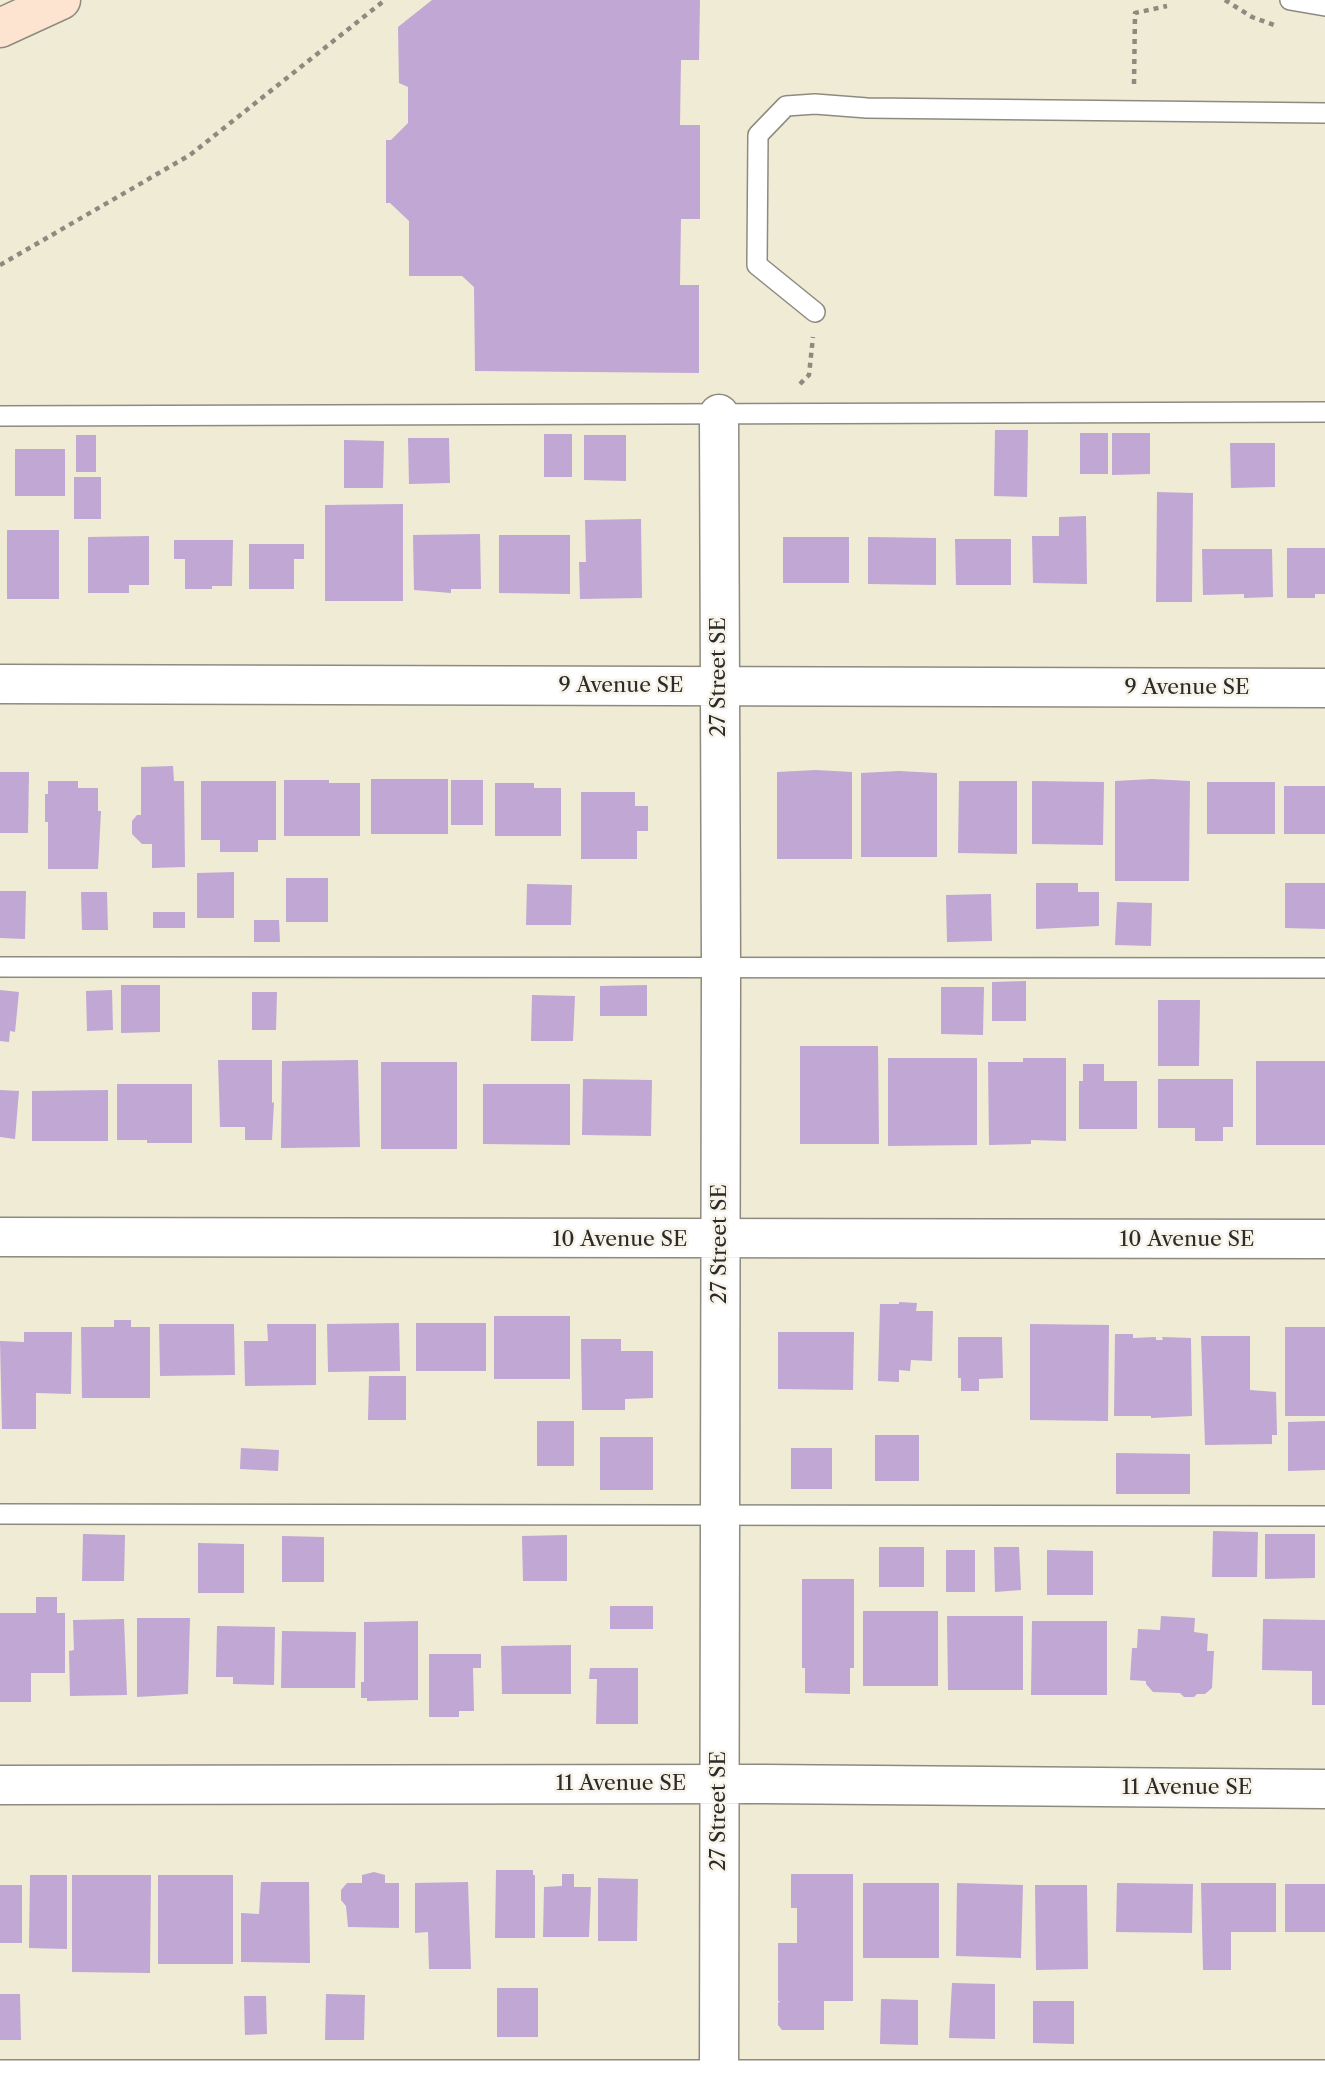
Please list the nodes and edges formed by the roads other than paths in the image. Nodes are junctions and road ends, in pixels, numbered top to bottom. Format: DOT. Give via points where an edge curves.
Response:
graph roads {
  1 [pos="61,0"];
  2 [pos="1290,0"];
  3 [pos="1325,6"];
  4 [pos="0,28"];
  5 [pos="1325,113"];
  6 [pos="815,312"];
  7 [pos="1325,412"];
  8 [pos="719,414"];
  9 [pos="0,416"];
  10 [pos="0,684"];
  11 [pos="719,686"];
  12 [pos="1325,688"];
  13 [pos="0,967"];
  14 [pos="721,968"];
  15 [pos="1325,968"];
  16 [pos="0,1237"];
  17 [pos="719,1240"];
  18 [pos="1325,1240"];
  19 [pos="0,1514"];
  20 [pos="721,1514"];
  21 [pos="1325,1516"];
  22 [pos="719,1784"];
  23 [pos="0,1785"];
  24 [pos="1325,1789"];
  25 [pos="0,2070"];
  26 [pos="1325,2070"];
  27 [pos="719,2073"];
  1 -- 4 [label="main road"];
  2 -- 3 [label="lane"];
  5 -- 6 [label="lane" via="786,106 758,135 757,265"];
  7 -- 8 [label="lane"];
  8 -- 9 [label="lane"];
  8 -- 11 [label="street, 27 Street SE"];
  10 -- 11 [label="street, 9 Avenue SE"];
  11 -- 12 [label="street, 9 Avenue SE"];
  11 -- 14 [label="street, 27 Street SE"];
  13 -- 14 [label="lane"];
  14 -- 15 [label="lane"];
  14 -- 17 [label="street, 27 Street SE"];
  16 -- 17 [label="street, 10 Avenue SE"];
  17 -- 18 [label="street, 10 Avenue SE"];
  17 -- 20 [label="street, 27 Street SE"];
  19 -- 20 [label="lane"];
  20 -- 21 [label="lane"];
  20 -- 22 [label="street, 27 Street SE"];
  22 -- 23 [label="street, 11 Avenue SE"];
  22 -- 24 [label="street, 11 Avenue SE"];
  22 -- 27 [label="street, 27 Street SE"];
  25 -- 27 [label="lane"];
  26 -- 27 [label="lane"];
}
